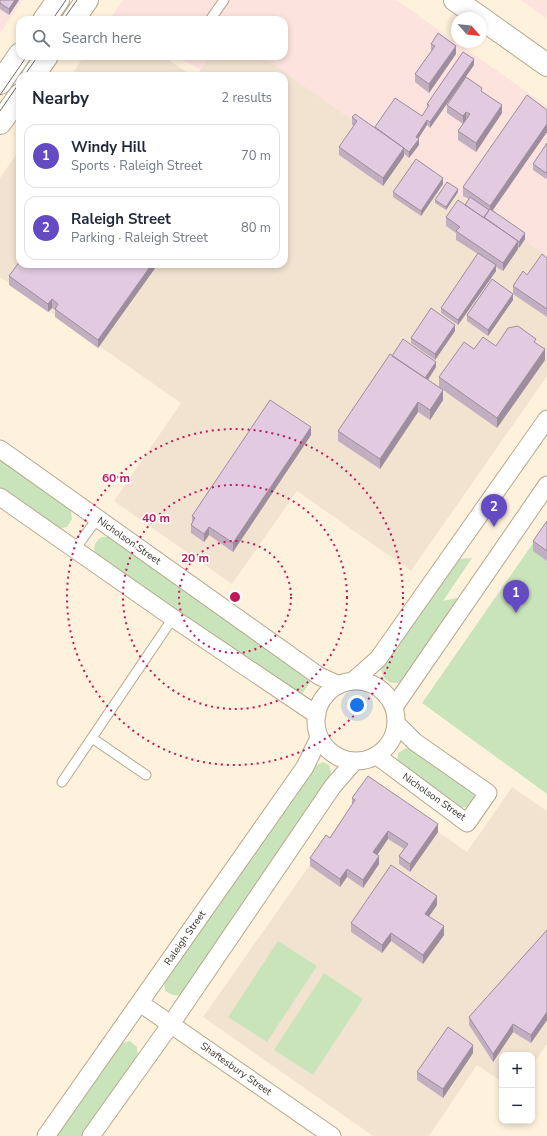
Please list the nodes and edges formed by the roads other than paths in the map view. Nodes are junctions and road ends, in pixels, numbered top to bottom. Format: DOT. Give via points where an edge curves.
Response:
graph roads {
  1 [pos="58,0"];
  2 [pos="87,0"];
  3 [pos="224,0"];
  4 [pos="455,0"];
  5 [pos="472,12"];
  6 [pos="47,16"];
  7 [pos="76,16"];
  8 [pos="213,16"];
  9 [pos="487,22"];
  10 [pos="16,60"];
  11 [pos="44,60"];
  12 [pos="547,65"];
  13 [pos="36,72"];
  14 [pos="0,83"];
  15 [pos="16,101"];
  16 [pos="0,123"];
  17 [pos="547,419"];
  18 [pos="0,449"];
  19 [pos="547,486"];
  20 [pos="0,497"];
  21 [pos="97,519"];
  22 [pos="75,549"];
  23 [pos="173,618"];
  24 [pos="346,683"];
  25 [pos="394,707"];
  26 [pos="316,715"];
  27 [pos="397,724"];
  28 [pos="92,738"];
  29 [pos="320,738"];
  30 [pos="377,756"];
  31 [pos="354,762"];
  32 [pos="146,775"];
  33 [pos="62,782"];
  34 [pos="140,1003"];
  35 [pos="171,1024"];
  36 [pos="46,1136"];
  37 [pos="91,1136"];
  38 [pos="332,1136"];
  1 -- 6 [label="street"];
  2 -- 7 [label="street"];
  3 -- 8 [label="lane"];
  4 -- 5 [label="street"];
  9 -- 12 [label="street"];
  10 -- 14 [label="street"];
  11 -- 13 [label="street"];
  15 -- 16 [label="street"];
  17 -- 24 [label="street" via="378,659"];
  18 -- 21 [label="street, Nicholson Street"];
  19 -- 25 [label="street"];
  20 -- 22 [label="street"];
  21 -- 22 [label="lane"];
  21 -- 24 [label="street, Nicholson Street" via="319,676"];
  22 -- 23 [label="street"];
  23 -- 26 [label="street"];
  23 -- 28 [label="lane"];
  24 -- 25 [label="street" via="366,682 378,687 388,696"];
  24 -- 26 [label="street" via="324,698"];
  25 -- 27 [label="street"];
  26 -- 29 [label="street" via="316,727"];
  27 -- 30 [label="street" via="394,737 387,748"];
  27 -- 30 [label="street, Nicholson Street" via="415,742 488,793 467,823"];
  28 -- 32 [label="lane"];
  28 -- 33 [label="lane"];
  29 -- 31 [label="street" via="334,755"];
  29 -- 34 [label="street, Raleigh Street" via="305,767"];
  30 -- 31 [label="street" via="366,761"];
  31 -- 35 [label="street" via="333,786"];
  34 -- 35 [label="street, Shaftesbury Street"];
  34 -- 36 [label="street, Raleigh Street"];
  35 -- 37 [label="street"];
  35 -- 38 [label="street, Shaftesbury Street"];
}
